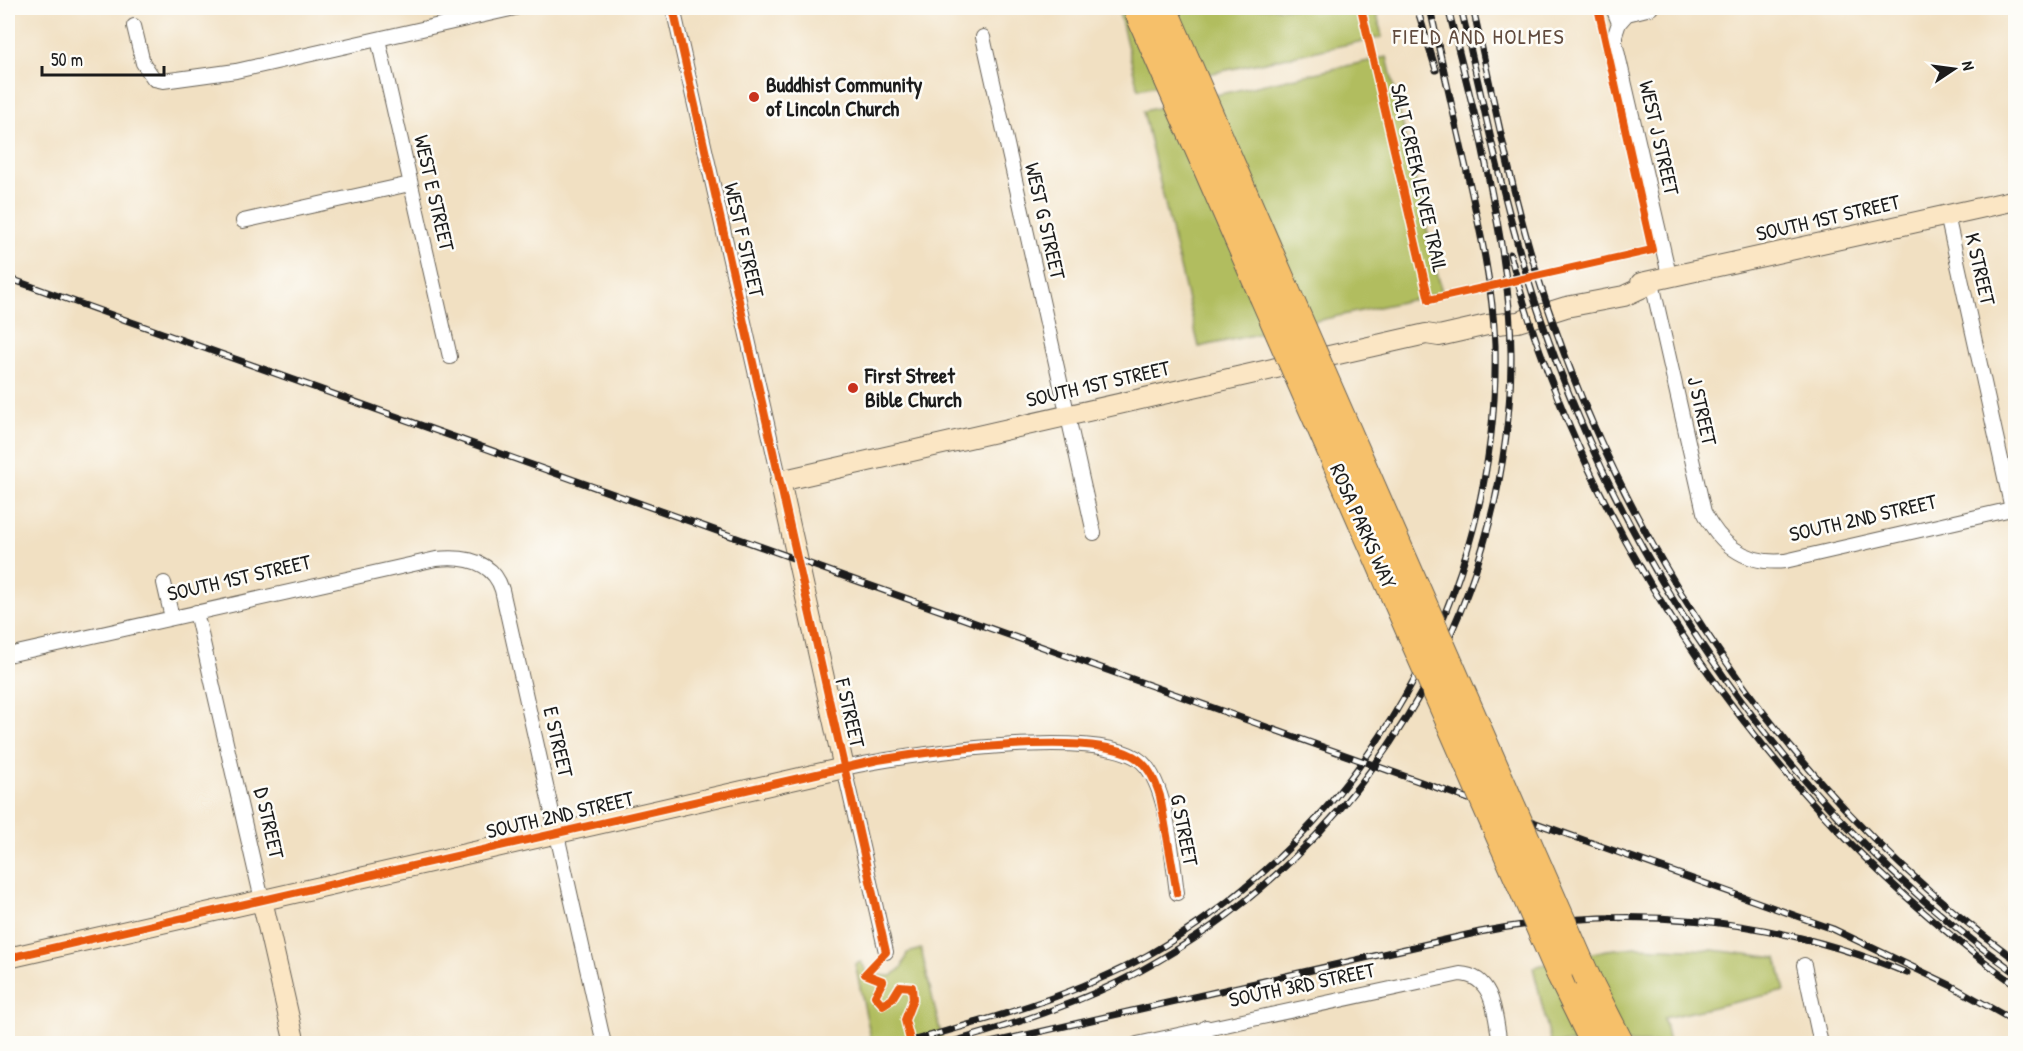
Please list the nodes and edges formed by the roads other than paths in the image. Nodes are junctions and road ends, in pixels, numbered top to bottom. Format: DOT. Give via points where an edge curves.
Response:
graph roads {
  1 [pos="515,8"];
  2 [pos="673,8"];
  3 [pos="1136,8"];
  4 [pos="1164,8"];
  5 [pos="1612,8"];
  6 [pos="1652,8"];
  7 [pos="1619,23"];
  8 [pos="134,26"];
  9 [pos="983,37"];
  10 [pos="378,39"];
  11 [pos="410,184"];
  12 [pos="2016,200"];
  13 [pos="1947,215"];
  14 [pos="243,221"];
  15 [pos="1661,281"];
  16 [pos="1274,292"];
  17 [pos="450,357"];
  18 [pos="1067,415"];
  19 [pos="780,481"];
  20 [pos="2014,508"];
  21 [pos="1094,534"];
  22 [pos="1725,543"];
  23 [pos="481,563"];
  24 [pos="164,583"];
  25 [pos="196,612"];
  26 [pos="172,618"];
  27 [pos="8,655"];
  28 [pos="1125,752"];
  29 [pos="844,768"];
  30 [pos="557,833"];
  31 [pos="1177,893"];
  32 [pos="262,900"];
  33 [pos="886,952"];
  34 [pos="8,958"];
  35 [pos="1803,965"];
  36 [pos="1206,1027"];
  37 [pos="295,1044"];
  38 [pos="604,1044"];
  39 [pos="1137,1044"];
  40 [pos="1210,1044"];
  41 [pos="1500,1044"];
  42 [pos="1594,1044"];
  43 [pos="1621,1044"];
  44 [pos="1821,1044"];
  1 -- 10 [label="street"];
  2 -- 19 [label="street, WEST F STREET"];
  3 -- 16 [label="highway, ROSA PARKS WAY"];
  4 -- 16 [label="highway, ROSA PARKS WAY"];
  5 -- 7 [label="street, WEST J STREET"];
  6 -- 7 [label="street" via="1627,14"];
  7 -- 15 [label="street, WEST J STREET" via="1615,42"];
  8 -- 10 [label="street" via="142,63 154,79 172,81 214,76"];
  9 -- 18 [label="street, WEST G STREET"];
  10 -- 11 [label="street, WEST E STREET"];
  11 -- 14 [label="street"];
  11 -- 17 [label="street, WEST E STREET"];
  12 -- 13 [label="street, SOUTH 1ST STREET"];
  13 -- 15 [label="street, SOUTH 1ST STREET"];
  13 -- 20 [label="street, K STREET"];
  15 -- 18 [label="street, SOUTH 1ST STREET" via="1622,284 1518,310 1436,324 1426,334"];
  15 -- 22 [label="street, J STREET" via="1704,512"];
  16 -- 42 [label="highway, ROSA PARKS WAY, bridge" via="1559,973"];
  16 -- 43 [label="highway, ROSA PARKS WAY, bridge"];
  18 -- 19 [label="street, SOUTH 1ST STREET"];
  18 -- 21 [label="street"];
  19 -- 29 [label="street, F STREET"];
  20 -- 22 [label="street, SOUTH 2ND STREET" via="1785,561 1759,561"];
  23 -- 25 [label="street, SOUTH 1ST STREET" via="464,558 436,559"];
  23 -- 30 [label="street, E STREET" via="497,577 502,590"];
  24 -- 26 [label="street"];
  25 -- 26 [label="street, SOUTH 1ST STREET"];
  25 -- 32 [label="street, D STREET"];
  26 -- 27 [label="street, SOUTH 1ST STREET"];
  28 -- 29 [label="street, SOUTH 2ND STREET" via="1077,746 980,747 902,756"];
  28 -- 31 [label="street, G STREET" via="1142,762 1156,783"];
  29 -- 30 [label="street, SOUTH 2ND STREET"];
  29 -- 33 [label="street, F STREET"];
  30 -- 32 [label="street, SOUTH 2ND STREET"];
  30 -- 38 [label="street, E STREET"];
  32 -- 34 [label="street, SOUTH 2ND STREET"];
  32 -- 37 [label="street, D STREET"];
  35 -- 44 [label="street"];
  36 -- 39 [label="street, SOUTH 3RD STREET"];
  36 -- 40 [label="street"];
  36 -- 41 [label="street, SOUTH 3RD STREET" via="1460,974 1476,977 1486,987"];
}
